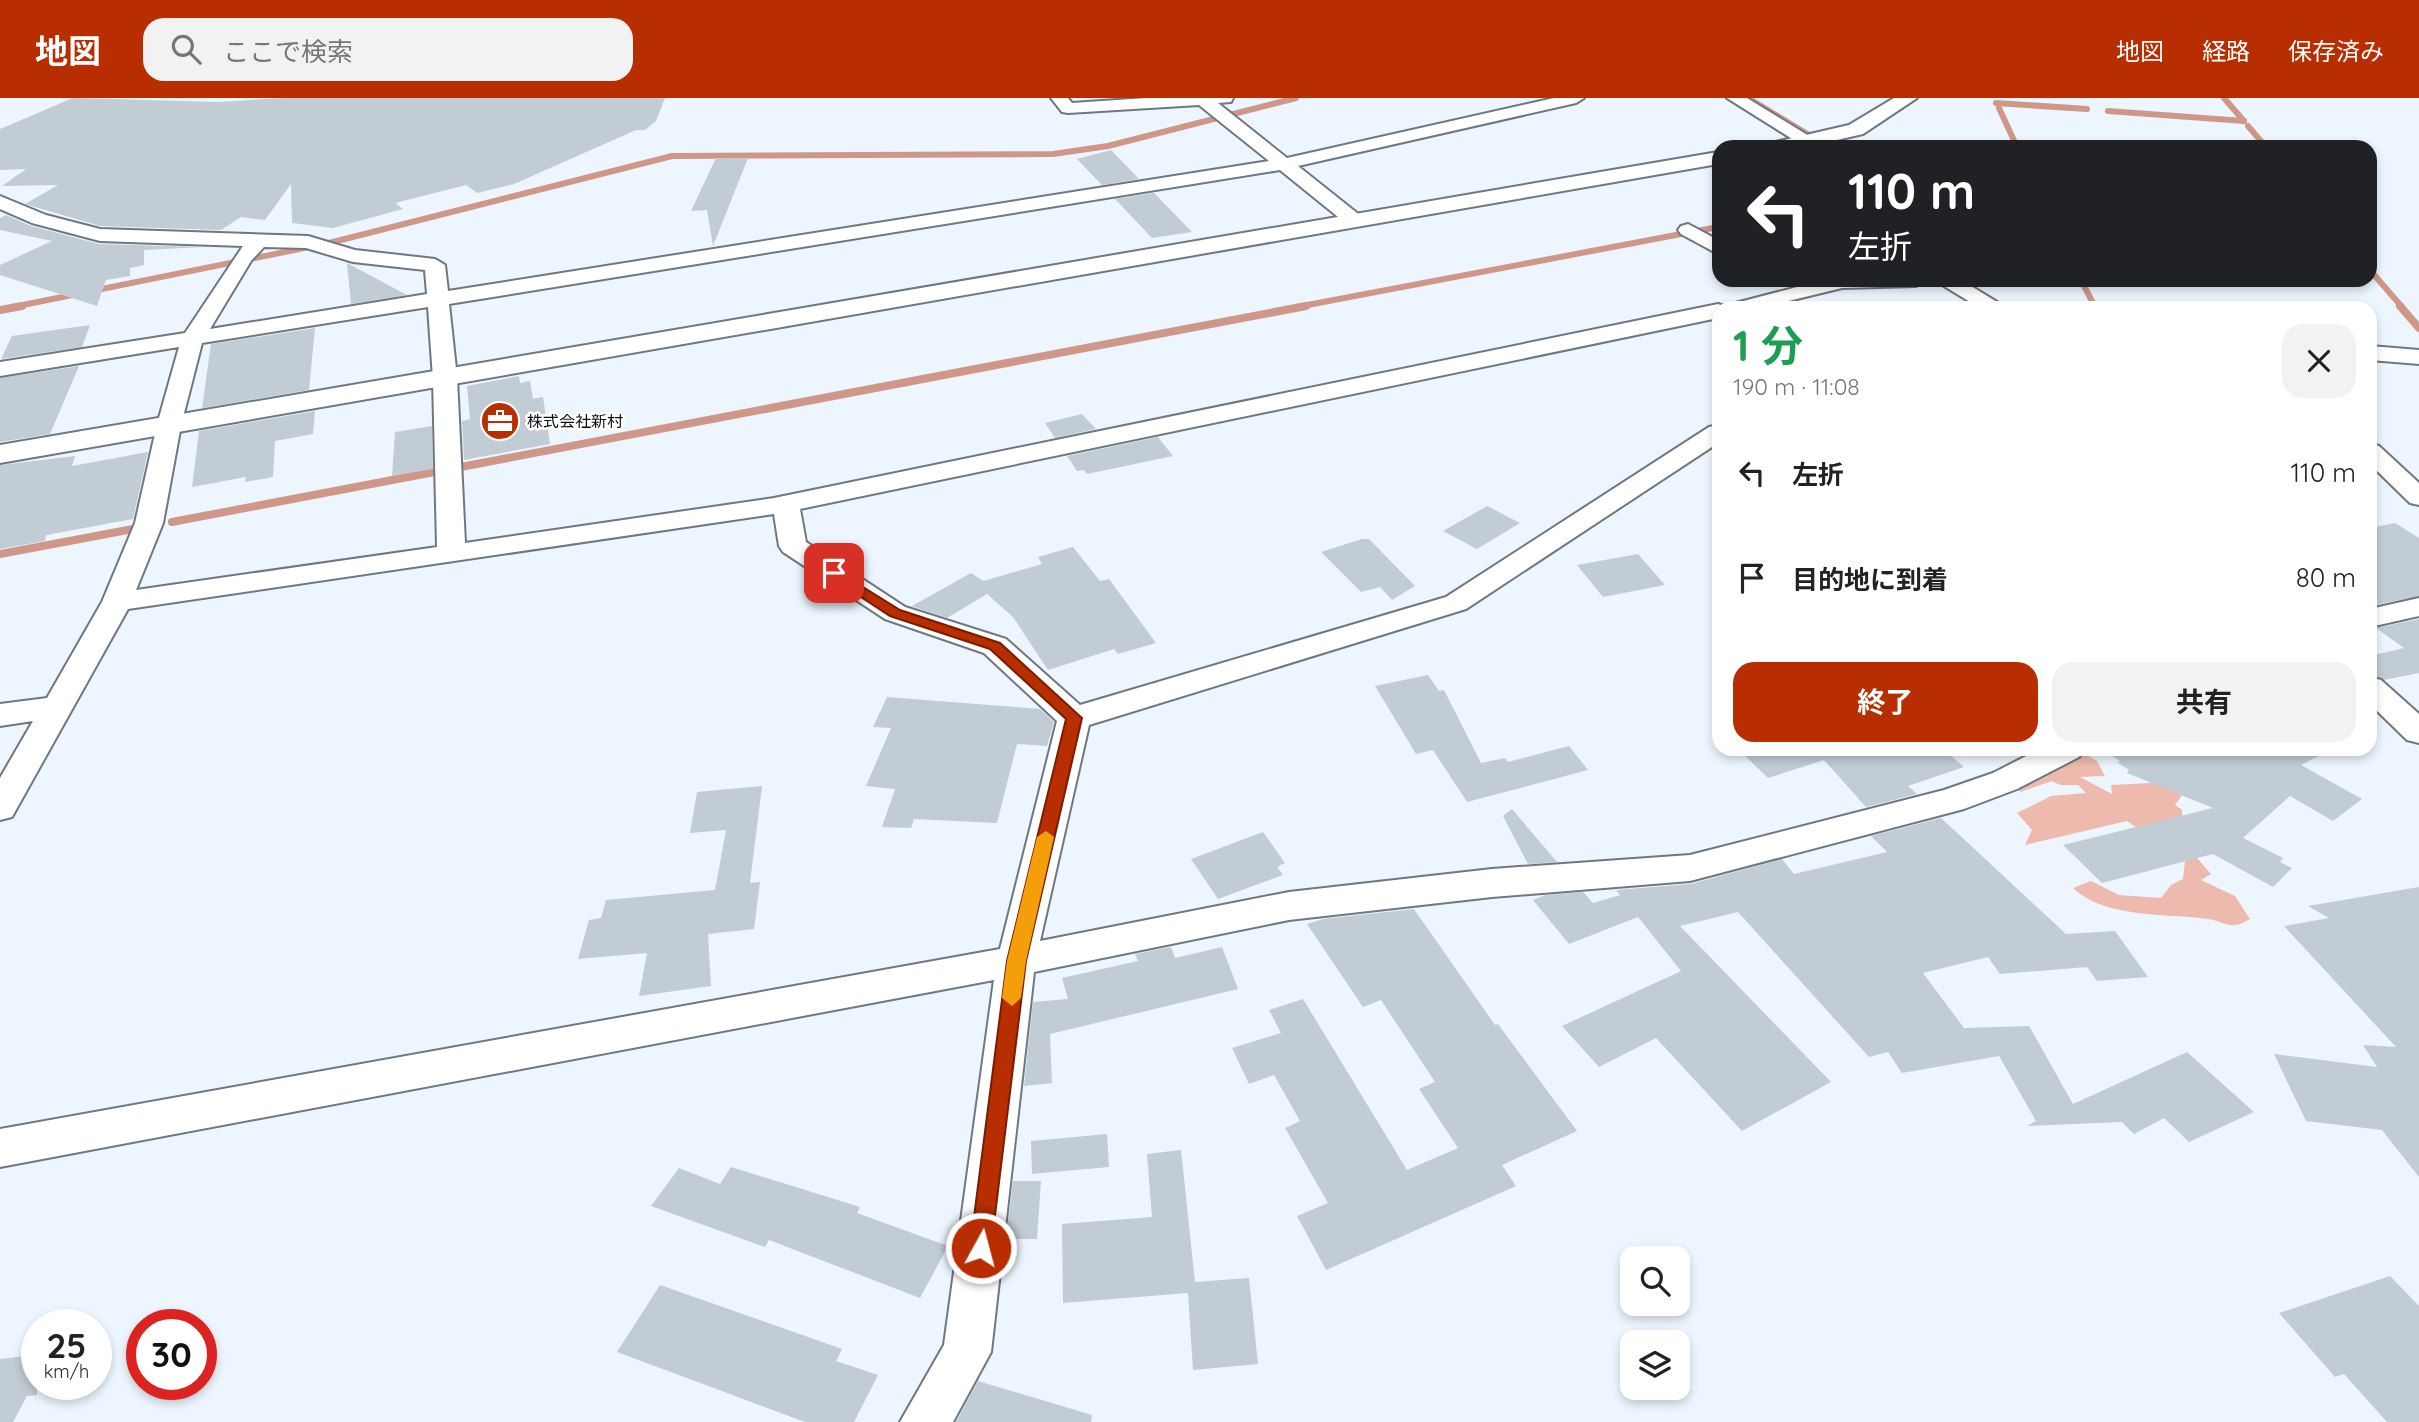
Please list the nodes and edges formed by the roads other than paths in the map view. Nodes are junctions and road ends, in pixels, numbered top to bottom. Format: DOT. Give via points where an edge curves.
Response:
graph roads {
  1 [pos="1059,98"];
  2 [pos="1576,98"];
  3 [pos="1735,98"];
  4 [pos="1907,98"];
  5 [pos="1212,102"];
  6 [pos="1806,140"];
  7 [pos="1825,140"];
  8 [pos="1712,159"];
  9 [pos="1286,164"];
  10 [pos="0,202"];
  11 [pos="1355,221"];
  12 [pos="1692,232"];
  13 [pos="260,239"];
  14 [pos="1712,244"];
  15 [pos="1782,287"];
  16 [pos="1824,287"];
  17 [pos="1958,287"];
  18 [pos="1795,295"];
  19 [pos="436,299"];
  20 [pos="1766,301"];
  21 [pos="1805,301"];
  22 [pos="1983,301"];
  23 [pos="1712,312"];
  24 [pos="192,340"];
  25 [pos="2377,354"];
  26 [pos="2419,358"];
  27 [pos="0,369"];
  28 [pos="444,378"];
  29 [pos="169,425"];
  30 [pos="1712,436"];
  31 [pos="0,454"];
  32 [pos="2377,458"];
  33 [pos="2419,497"];
  34 [pos="786,503"];
  35 [pos="451,553"];
  36 [pos="117,602"];
  37 [pos="2419,607"];
  38 [pos="2377,616"];
  39 [pos="2377,693"];
  40 [pos="56,707"];
  41 [pos="0,715"];
  42 [pos="1074,718"];
  43 [pos="2419,732"];
  44 [pos="2054,756"];
  45 [pos="0,808"];
  46 [pos="1016,961"];
  47 [pos="0,1148"];
  48 [pos="925,1422"];
  1 -- 5 [label="street" via="1068,108"];
  2 -- 9 [label="street"];
  3 -- 6 [label="street"];
  4 -- 7 [label="street" via="1856,130"];
  5 -- 9 [label="street"];
  8 -- 11 [label="street"];
  9 -- 11 [label="street"];
  9 -- 19 [label="street"];
  10 -- 13 [label="street" via="39,219 100,234"];
  11 -- 28 [label="street"];
  12 -- 14 [label="street"];
  13 -- 19 [label="street" via="435,265"];
  13 -- 24 [label="street" via="240,262"];
  15 -- 18 [label="street"];
  16 -- 18 [label="street"];
  17 -- 22 [label="street"];
  18 -- 20 [label="street"];
  18 -- 21 [label="street"];
  19 -- 24 [label="street"];
  19 -- 28 [label="street"];
  23 -- 34 [label="street"];
  24 -- 27 [label="street"];
  24 -- 29 [label="street"];
  25 -- 26 [label="street"];
  28 -- 29 [label="street"];
  28 -- 35 [label="street"];
  29 -- 31 [label="street"];
  29 -- 36 [label="street" via="149,523"];
  30 -- 42 [label="street" via="1456,603"];
  32 -- 33 [label="street"];
  34 -- 35 [label="street"];
  34 -- 42 [label="street" via="793,546 895,613 995,646"];
  35 -- 36 [label="street"];
  36 -- 40 [label="street"];
  37 -- 38 [label="street"];
  39 -- 43 [label="street"];
  40 -- 41 [label="street"];
  40 -- 45 [label="street"];
  42 -- 46 [label="street"];
  44 -- 46 [label="street" via="2006,781 1952,800 1690,868 1492,883 1289,906"];
  46 -- 47 [label="street"];
  46 -- 48 [label="street" via="967,1352"];
}
